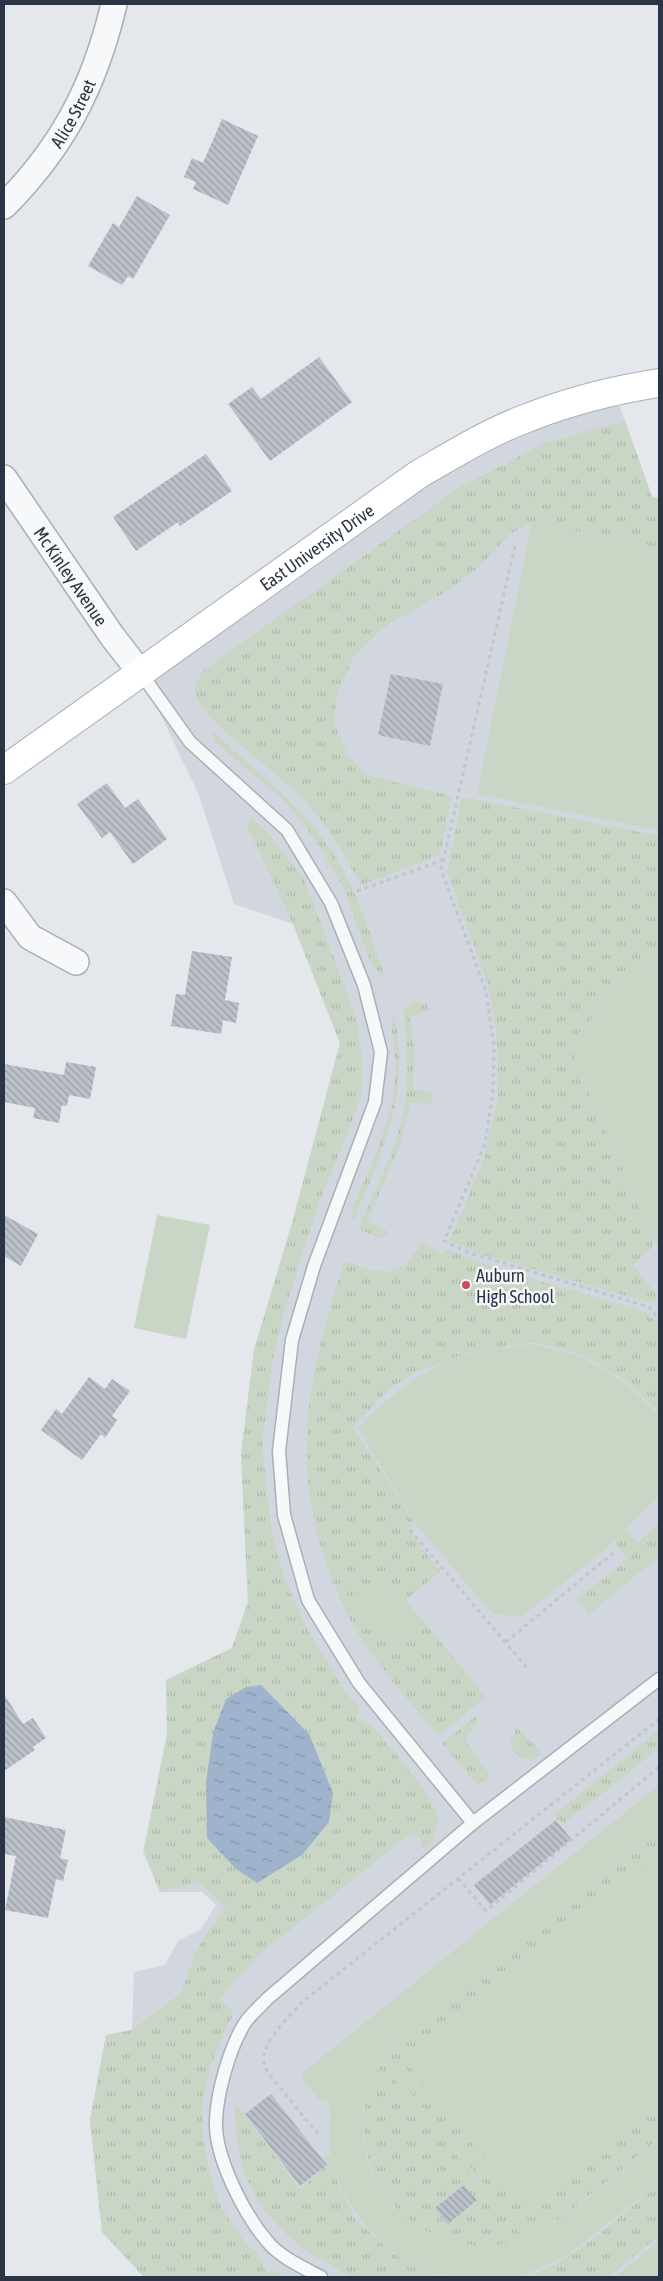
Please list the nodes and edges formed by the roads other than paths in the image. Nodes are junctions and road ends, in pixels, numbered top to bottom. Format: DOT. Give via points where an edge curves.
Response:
graph roads {
  1 [pos="114,4"];
  2 [pos="4,206"];
  3 [pos="659,383"];
  4 [pos="4,478"];
  5 [pos="140,672"];
  6 [pos="4,770"];
  7 [pos="4,902"];
  8 [pos="76,962"];
  9 [pos="659,1679"];
  10 [pos="473,1823"];
  11 [pos="321,2277"];
  1 -- 2 [label="street, Alice Street" via="107,32 80,102 57,144"];
  3 -- 5 [label="main road, East University Drive" via="614,390 527,418 472,444 419,474"];
  4 -- 5 [label="street, Mc Kinley Avenue"];
  5 -- 6 [label="main road, East University Drive"];
  5 -- 10 [label="lane" via="190,742 287,830 331,903 364,986 381,1052 375,1102 314,1266 292,1340 279,1451 284,1516 308,1600 359,1682"];
  7 -- 8 [label="street" via="30,937"];
  9 -- 10 [label="lane"];
  10 -- 11 [label="lane" via="267,1999 242,2027 225,2071 216,2121 223,2161 239,2199 267,2243"];
}
